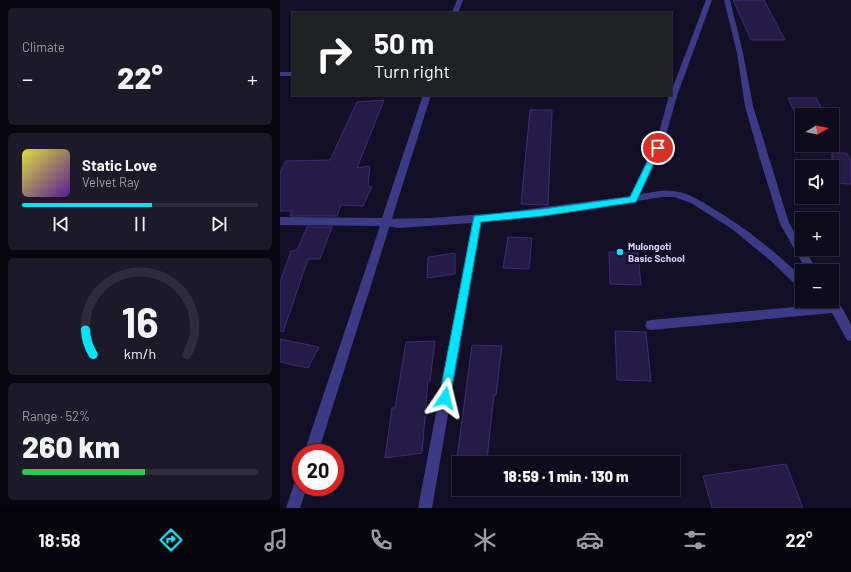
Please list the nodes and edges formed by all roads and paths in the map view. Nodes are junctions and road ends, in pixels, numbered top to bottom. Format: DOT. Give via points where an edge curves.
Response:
graph roads {
  1 [pos="460,0"];
  2 [pos="709,0"];
  3 [pos="727,0"];
  4 [pos="455,12"];
  5 [pos="280,74"];
  6 [pos="292,74"];
  7 [pos="427,96"];
  8 [pos="633,199"];
  9 [pos="477,219"];
  10 [pos="280,221"];
  11 [pos="386,222"];
  12 [pos="808,264"];
  13 [pos="795,277"];
  14 [pos="801,308"];
  15 [pos="830,308"];
  16 [pos="651,325"];
  17 [pos="851,336"];
  18 [pos="314,444"];
  19 [pos="297,496"];
  20 [pos="293,508"];
  21 [pos="425,508"];
  1 -- 4 [label="street"];
  2 -- 8 [label="street" via="673,96 662,139"];
  3 -- 12 [label="street" via="740,52 749,106 764,159 785,224"];
  5 -- 6 [label="street"];
  7 -- 11 [label="street"];
  8 -- 9 [label="street"];
  8 -- 13 [label="street" via="674,194 694,202 735,226"];
  9 -- 11 [label="street" via="398,224"];
  9 -- 21 [label="street"];
  10 -- 11 [label="street"];
  11 -- 18 [label="street"];
  14 -- 16 [label="street"];
  15 -- 17 [label="street"];
  19 -- 20 [label="street"];
}
